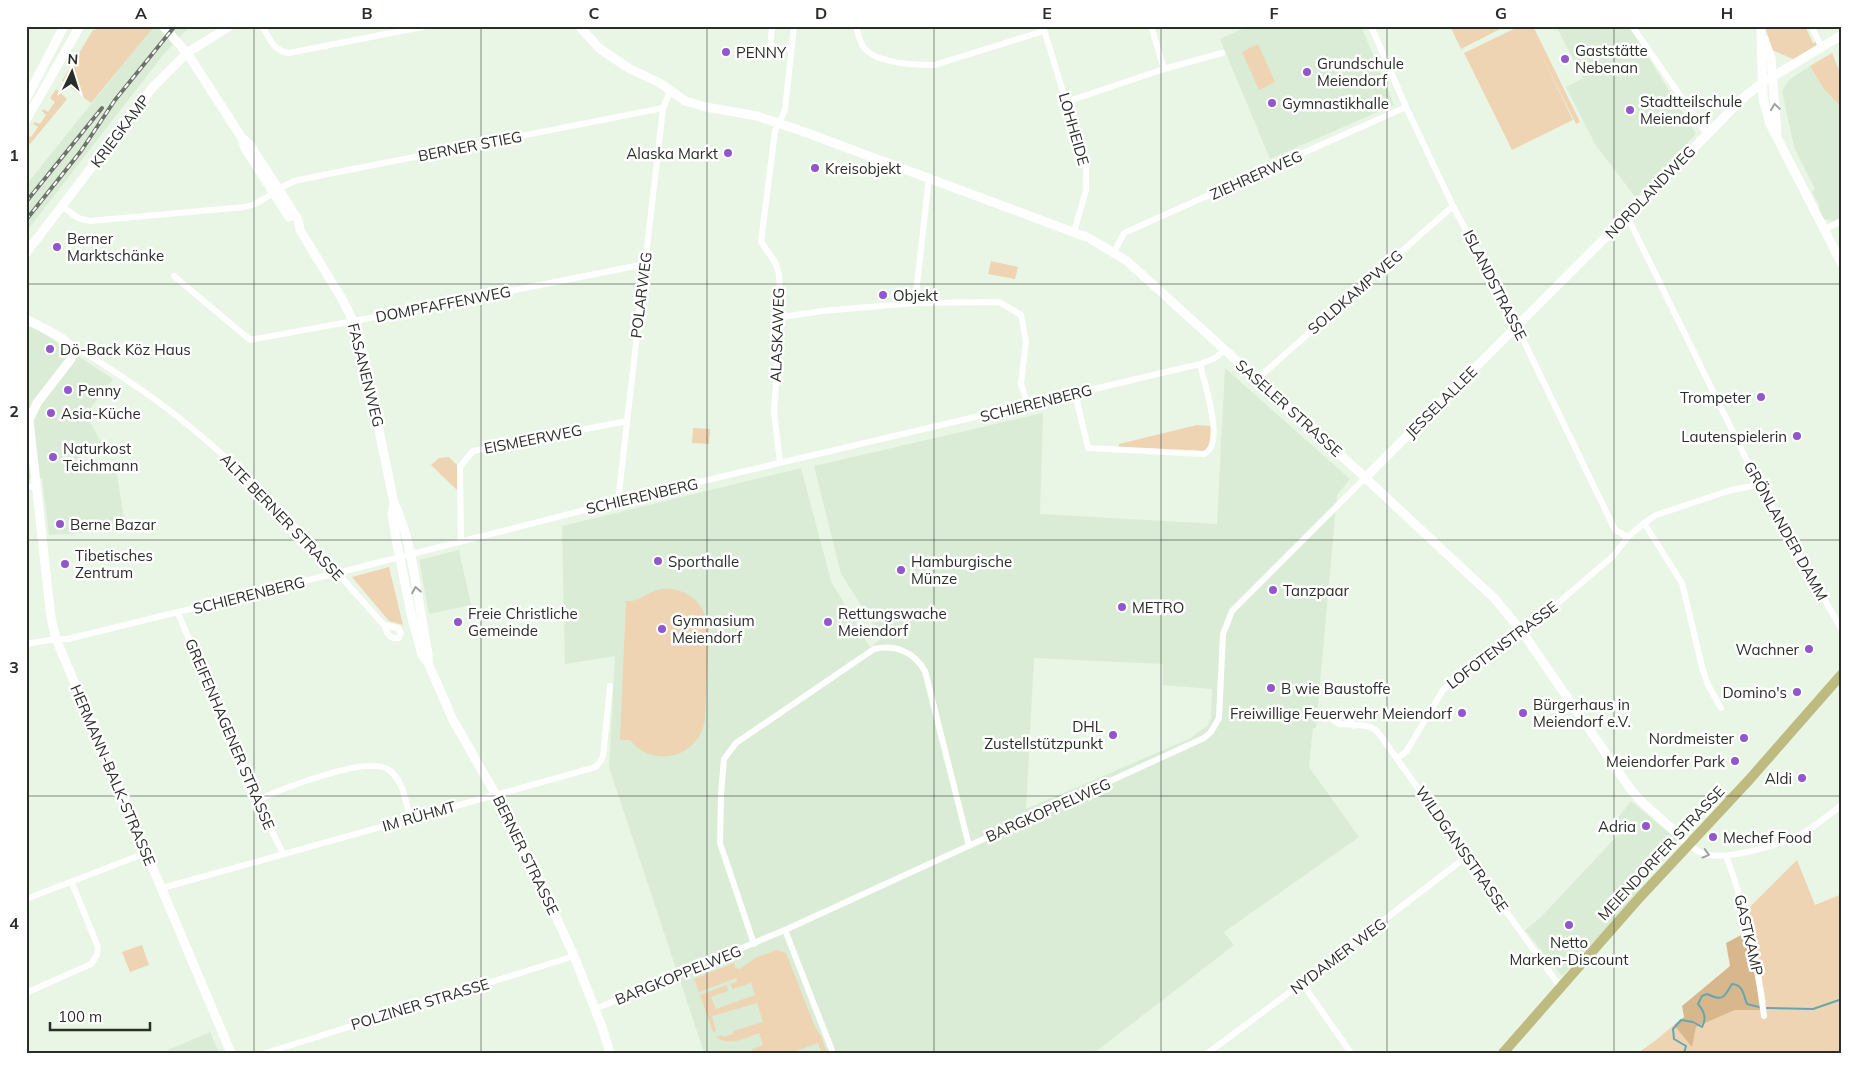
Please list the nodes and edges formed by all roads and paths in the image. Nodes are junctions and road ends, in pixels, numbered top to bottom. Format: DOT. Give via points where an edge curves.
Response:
graph roads {
  1 [pos="64,26"];
  2 [pos="80,26"];
  3 [pos="163,26"];
  4 [pos="230,26"];
  5 [pos="262,26"];
  6 [pos="427,26"];
  7 [pos="579,26"];
  8 [pos="772,26"];
  9 [pos="794,26"];
  10 [pos="856,26"];
  11 [pos="1151,26"];
  12 [pos="1371,26"];
  13 [pos="1632,26"];
  14 [pos="1811,26"];
  15 [pos="1043,29"];
  16 [pos="1761,29"];
  17 [pos="1842,35"];
  18 [pos="792,46"];
  19 [pos="1822,48"];
  20 [pos="187,53"];
  21 [pos="1222,53"];
  22 [pos="1164,69"];
  23 [pos="1772,77"];
  24 [pos="1762,83"];
  25 [pos="670,91"];
  26 [pos="26,99"];
  27 [pos="1066,102"];
  28 [pos="1406,107"];
  29 [pos="663,108"];
  30 [pos="26,120"];
  31 [pos="779,123"];
  32 [pos="1706,133"];
  33 [pos="1777,137"];
  34 [pos="242,138"];
  35 [pos="930,178"];
  36 [pos="276,191"];
  37 [pos="63,206"];
  38 [pos="1453,206"];
  39 [pos="1628,216"];
  40 [pos="1842,221"];
  41 [pos="1823,230"];
  42 [pos="1074,232"];
  43 [pos="1114,252"];
  44 [pos="26,253"];
  45 [pos="645,264"];
  46 [pos="1842,264"];
  47 [pos="174,276"];
  48 [pos="915,303"];
  49 [pos="781,317"];
  50 [pos="26,319"];
  51 [pos="353,321"];
  52 [pos="1517,326"];
  53 [pos="1225,350"];
  54 [pos="74,352"];
  55 [pos="1200,364"];
  56 [pos="1257,379"];
  57 [pos="1075,393"];
  58 [pos="1028,405"];
  59 [pos="627,421"];
  60 [pos="780,463"];
  61 [pos="1365,478"];
  62 [pos="1759,485"];
  63 [pos="31,486"];
  64 [pos="618,501"];
  65 [pos="394,503"];
  66 [pos="1644,523"];
  67 [pos="1628,537"];
  68 [pos="461,540"];
  69 [pos="410,554"];
  70 [pos="399,557"];
  71 [pos="338,573"];
  72 [pos="178,613"];
  73 [pos="384,625"];
  74 [pos="419,627"];
  75 [pos="1842,630"];
  76 [pos="1523,633"];
  77 [pos="56,639"];
  78 [pos="26,644"];
  79 [pos="1840,680"];
  80 [pos="610,686"];
  81 [pos="1720,708"];
  82 [pos="1354,726"];
  83 [pos="1397,758"];
  84 [pos="496,795"];
  85 [pos="257,800"];
  86 [pos="1842,805"];
  87 [pos="410,818"];
  88 [pos="1690,844"];
  89 [pos="969,846"];
  90 [pos="146,853"];
  91 [pos="283,853"];
  92 [pos="1726,856"];
  93 [pos="1466,857"];
  94 [pos="72,883"];
  95 [pos="162,888"];
  96 [pos="26,899"];
  97 [pos="785,930"];
  98 [pos="754,944"];
  99 [pos="574,956"];
  100 [pos="1302,983"];
  101 [pos="1561,988"];
  102 [pos="26,993"];
  103 [pos="595,1009"];
  104 [pos="1764,1016"];
  105 [pos="231,1053"];
  106 [pos="266,1053"];
  107 [pos="610,1053"];
  108 [pos="833,1053"];
  109 [pos="1208,1053"];
  110 [pos="1351,1053"];
  111 [pos="1502,1053"];
  1 -- 26 [label="street"];
  2 -- 30 [label="street"];
  3 -- 20 [label="street"];
  4 -- 20 [label="street, KRIEGKAMP"];
  5 -- 6 [label="street" via="280,52 289,53"];
  7 -- 25 [label="street, SASELER STRASSE" via="612,58"];
  8 -- 18 [label="street" via="772,45 783,50"];
  9 -- 18 [label="street"];
  10 -- 15 [label="street" via="864,48 882,60 923,65 934,65"];
  11 -- 22 [label="street"];
  12 -- 28 [label="street, ISLANDSTRASSE"];
  13 -- 32 [label="street"];
  14 -- 19 [label="street"];
  15 -- 27 [label="street, LOHHEIDE"];
  16 -- 23 [label="street" via="1771,58"];
  16 -- 24 [label="street"];
  17 -- 19 [label="street, NORDLANDWEG"];
  18 -- 31 [label="street" via="785,110"];
  19 -- 23 [label="street, NORDLANDWEG"];
  20 -- 34 [label="street"];
  20 -- 37 [label="street, KRIEGKAMP" via="153,87"];
  21 -- 22 [label="street"];
  22 -- 27 [label="street"];
  23 -- 24 [label="street, NORDLANDWEG"];
  33 -- 23 [label="street, one-way"];
  24 -- 32 [label="street, NORDLANDWEG"];
  24 -- 33 [label="street" via="1764,106"];
  25 -- 29 [label="street, POLARWEG"];
  25 -- 31 [label="street, SASELER STRASSE" via="701,106 746,113"];
  27 -- 42 [label="street, LOHHEIDE" via="1086,168 1086,190"];
  28 -- 38 [label="street, ISLANDSTRASSE"];
  28 -- 43 [label="street, ZIEHRERWEG" via="1124,233"];
  29 -- 36 [label="street, BERNER STIEG" via="332,173 294,182"];
  29 -- 45 [label="street, POLARWEG"];
  31 -- 35 [label="street, SASELER STRASSE"];
  31 -- 49 [label="street, ALASKAWEG" via="775,131 761,242 779,274"];
  32 -- 39 [label="street, NORDLANDWEG"];
  33 -- 41 [label="street"];
  34 -- 36 [label="street" via="250,145"];
  34 -- 36 [label="street" via="244,148"];
  35 -- 42 [label="street, SASELER STRASSE"];
  35 -- 48 [label="street"];
  36 -- 37 [label="street, BERNER STIEG" via="255,204 245,206 90,222 78,218"];
  36 -- 51 [label="street, FASANENWEG" via="298,220 300,230"];
  37 -- 44 [label="street, KRIEGKAMP"];
  38 -- 52 [label="street, ISLANDSTRASSE"];
  38 -- 56 [label="street, SOLDKAMPWEG"];
  39 -- 52 [label="street, NORDLANDWEG"];
  39 -- 62 [label="street, GRÖNLANDER DAMM"];
  40 -- 41 [label="street"];
  41 -- 46 [label="street"];
  42 -- 43 [label="street, SASELER STRASSE"];
  43 -- 53 [label="street, SASELER STRASSE"];
  45 -- 51 [label="street, DOMPFAFFENWEG"];
  45 -- 59 [label="street, POLARWEG"];
  47 -- 51 [label="street, DOMPFAFFENWEG" via="250,340"];
  48 -- 49 [label="street"];
  48 -- 58 [label="street" via="999,302 1021,315 1026,341 1021,384"];
  49 -- 60 [label="street, ALASKAWEG" via="774,411"];
  50 -- 54 [label="street, ALTE BERNER STRASSE" via="64,340"];
  51 -- 65 [label="street, FASANENWEG" via="361,343"];
  52 -- 61 [label="street, JESSELALLEE"];
  52 -- 67 [label="street, ISLANDSTRASSE" via="1615,530"];
  53 -- 55 [label="street, SCHIERENBERG"];
  53 -- 56 [label="street, SASELER STRASSE"];
  54 -- 63 [label="street, HERMANN-BALK-STRASSE" via="31,412"];
  54 -- 71 [label="street, ALTE BERNER STRASSE" via="82,351 188,424 259,489"];
  55 -- 57 [label="street, SCHIERENBERG"];
  55 -- 57 [label="street" via="1214,423 1213,444 1204,454 1088,448"];
  56 -- 61 [label="street, SASELER STRASSE"];
  57 -- 58 [label="street, SCHIERENBERG"];
  58 -- 60 [label="street, SCHIERENBERG"];
  59 -- 64 [label="street, POLARWEG"];
  59 -- 68 [label="street, EISMEERWEG" via="473,451 460,467"];
  60 -- 64 [label="street, SCHIERENBERG"];
  61 -- 76 [label="street, SASELER STRASSE" via="1494,598"];
  61 -- 89 [label="street, BARGKOPPELWEG" via="1232,611 1223,634 1219,718 1211,732 1197,742"];
  62 -- 66 [label="street, LOFOTENSTRASSE" via="1731,490 1656,515"];
  62 -- 75 [label="street, GRÖNLANDER DAMM"];
  63 -- 77 [label="street, HERMANN-BALK-STRASSE"];
  64 -- 68 [label="street, SCHIERENBERG"];
  65 -- 69 [label="street, FASANENWEG"];
  65 -- 70 [label="street, FASANENWEG" via="392,514"];
  66 -- 67 [label="street, LOFOTENSTRASSE"];
  66 -- 81 [label="street" via="1682,583 1702,667"];
  67 -- 76 [label="street, LOFOTENSTRASSE" via="1613,556"];
  68 -- 69 [label="street, SCHIERENBERG"];
  69 -- 70 [label="street, SCHIERENBERG"];
  74 -- 69 [label="street, FASANENWEG, one-way"];
  70 -- 71 [label="street, SCHIERENBERG"];
  70 -- 74 [label="street, FASANENWEG"];
  71 -- 72 [label="street, SCHIERENBERG"];
  71 -- 73 [label="street, ALTE BERNER STRASSE"];
  72 -- 77 [label="street, SCHIERENBERG" via="68,639"];
  72 -- 85 [label="street, GREIFENHAGENER STRASSE"];
  74 -- 84 [label="street, BERNER STRASSE" via="428,663 453,720"];
  76 -- 83 [label="street, LOFOTENSTRASSE" via="1443,690 1406,752"];
  76 -- 88 [label="street, SASELER STRASSE" via="1629,788"];
  77 -- 78 [label="street, SCHIERENBERG"];
  77 -- 90 [label="street, HERMANN-BALK-STRASSE"];
  79 -- 88 [label="main road, MEIENDORFER STRASSE"];
  80 -- 84 [label="street, IM RÜHMT" via="603,757 596,767"];
  82 -- 83 [label="street, WILDGANSSTRASSE" via="1376,729"];
  83 -- 93 [label="street, WILDGANSSTRASSE"];
  84 -- 87 [label="street, IM RÜHMT"];
  84 -- 99 [label="street, BERNER STRASSE"];
  85 -- 87 [label="street" via="294,784 368,765 390,770 404,794"];
  85 -- 91 [label="street, GREIFENHAGENER STRASSE"];
  86 -- 92 [label="street" via="1803,833"];
  87 -- 91 [label="street, IM RÜHMT"];
  88 -- 92 [label="street, one-way" via="1704,854"];
  88 -- 101 [label="main road, MEIENDORFER STRASSE"];
  89 -- 97 [label="street, BARGKOPPELWEG"];
  89 -- 98 [label="street" via="925,671 904,651 888,647 874,649 736,743 724,759 720,843"];
  90 -- 94 [label="street"];
  90 -- 95 [label="street, HERMANN-BALK-STRASSE"];
  91 -- 95 [label="street, IM RÜHMT"];
  92 -- 104 [label="street, GASTKAMP" via="1742,903 1760,982"];
  93 -- 100 [label="street, NYDAMER WEG"];
  93 -- 101 [label="street, WILDGANSSTRASSE"];
  94 -- 96 [label="street"];
  94 -- 102 [label="street" via="98,947 97,955 91,964"];
  95 -- 105 [label="street, HERMANN-BALK-STRASSE"];
  97 -- 98 [label="street, BARGKOPPELWEG"];
  97 -- 108 [label="street"];
  98 -- 103 [label="street, BARGKOPPELWEG"];
  99 -- 103 [label="street, BERNER STRASSE"];
  99 -- 106 [label="street, POLZINER STRASSE"];
  100 -- 109 [label="street, NYDAMER WEG"];
  100 -- 110 [label="street"];
  101 -- 111 [label="main road, MEIENDORFER STRASSE"];
  103 -- 107 [label="street, BERNER STRASSE"];
}
